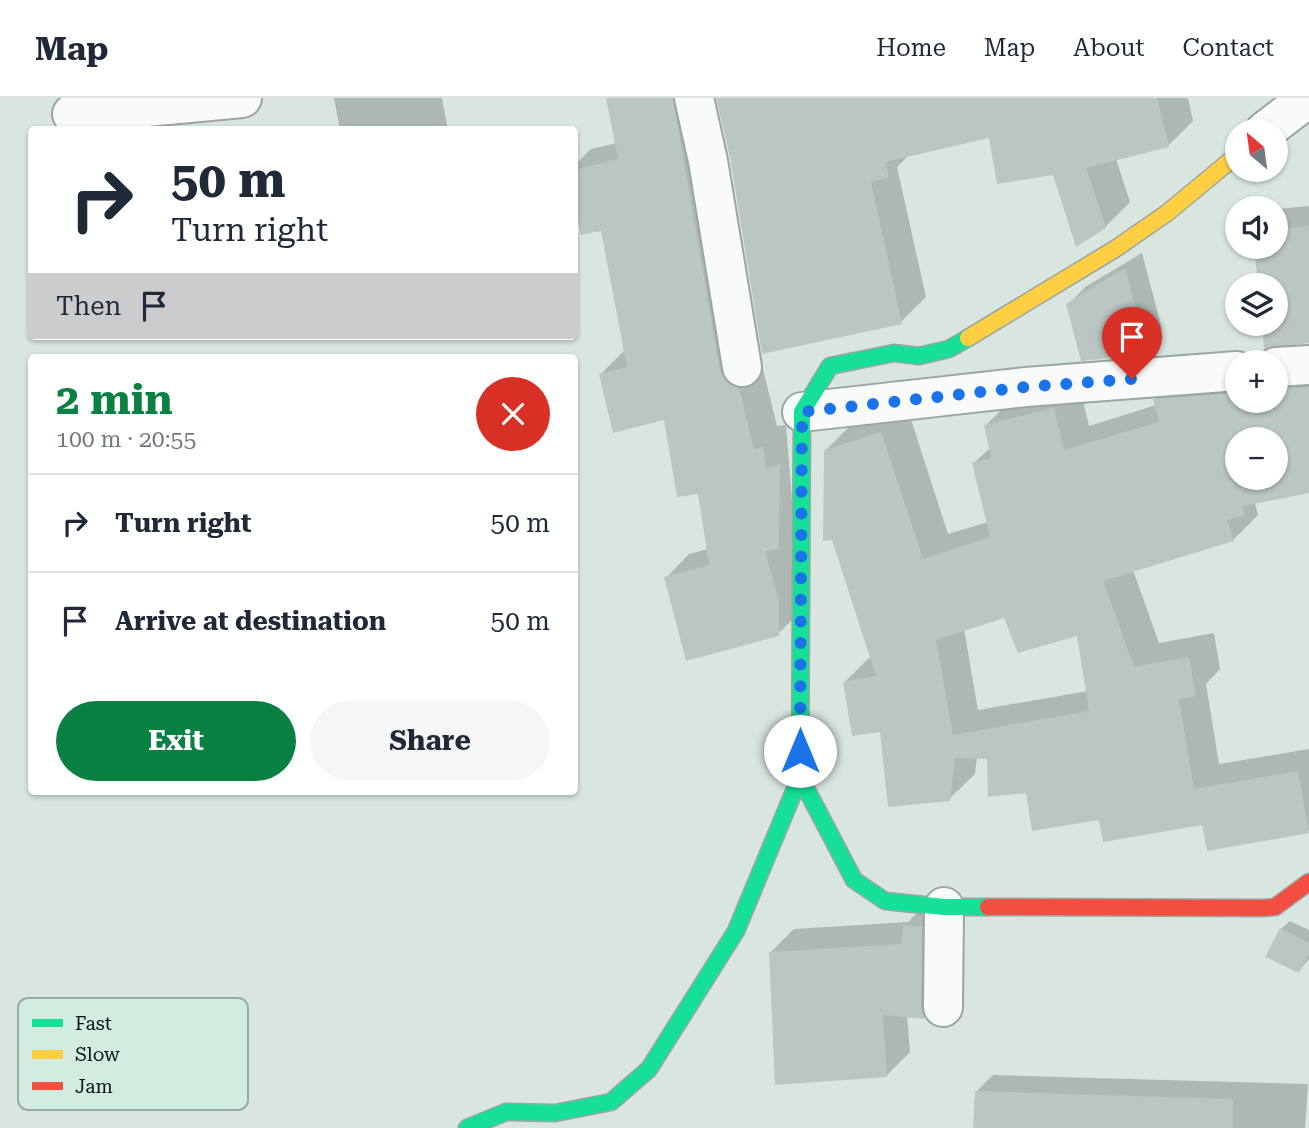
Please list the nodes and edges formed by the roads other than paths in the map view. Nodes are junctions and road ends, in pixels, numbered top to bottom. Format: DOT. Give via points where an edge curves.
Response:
graph roads {
  1 [pos="242,98"];
  2 [pos="694,98"];
  3 [pos="1308,98"];
  4 [pos="72,114"];
  5 [pos="1281,119"];
  6 [pos="1225,165"];
  7 [pos="1309,365"];
  8 [pos="742,367"];
  9 [pos="1288,367"];
  10 [pos="1225,372"];
  11 [pos="802,412"];
  12 [pos="800,777"];
  13 [pos="1305,894"];
  14 [pos="944,906"];
  15 [pos="943,1007"];
  16 [pos="467,1128"];
  1 -- 4 [label="street"];
  2 -- 8 [label="street"];
  3 -- 5 [label="street"];
  6 -- 11 [label="street" via="1115,249 949,349 919,356 894,353 830,366"];
  7 -- 9 [label="street"];
  10 -- 11 [label="street" via="1026,387"];
  11 -- 12 [label="street"];
  12 -- 14 [label="street" via="854,880 885,901"];
  12 -- 16 [label="street" via="736,931 649,1069 611,1102 555,1113 506,1112"];
  13 -- 14 [label="street" via="1265,908"];
  14 -- 15 [label="street"];
}
